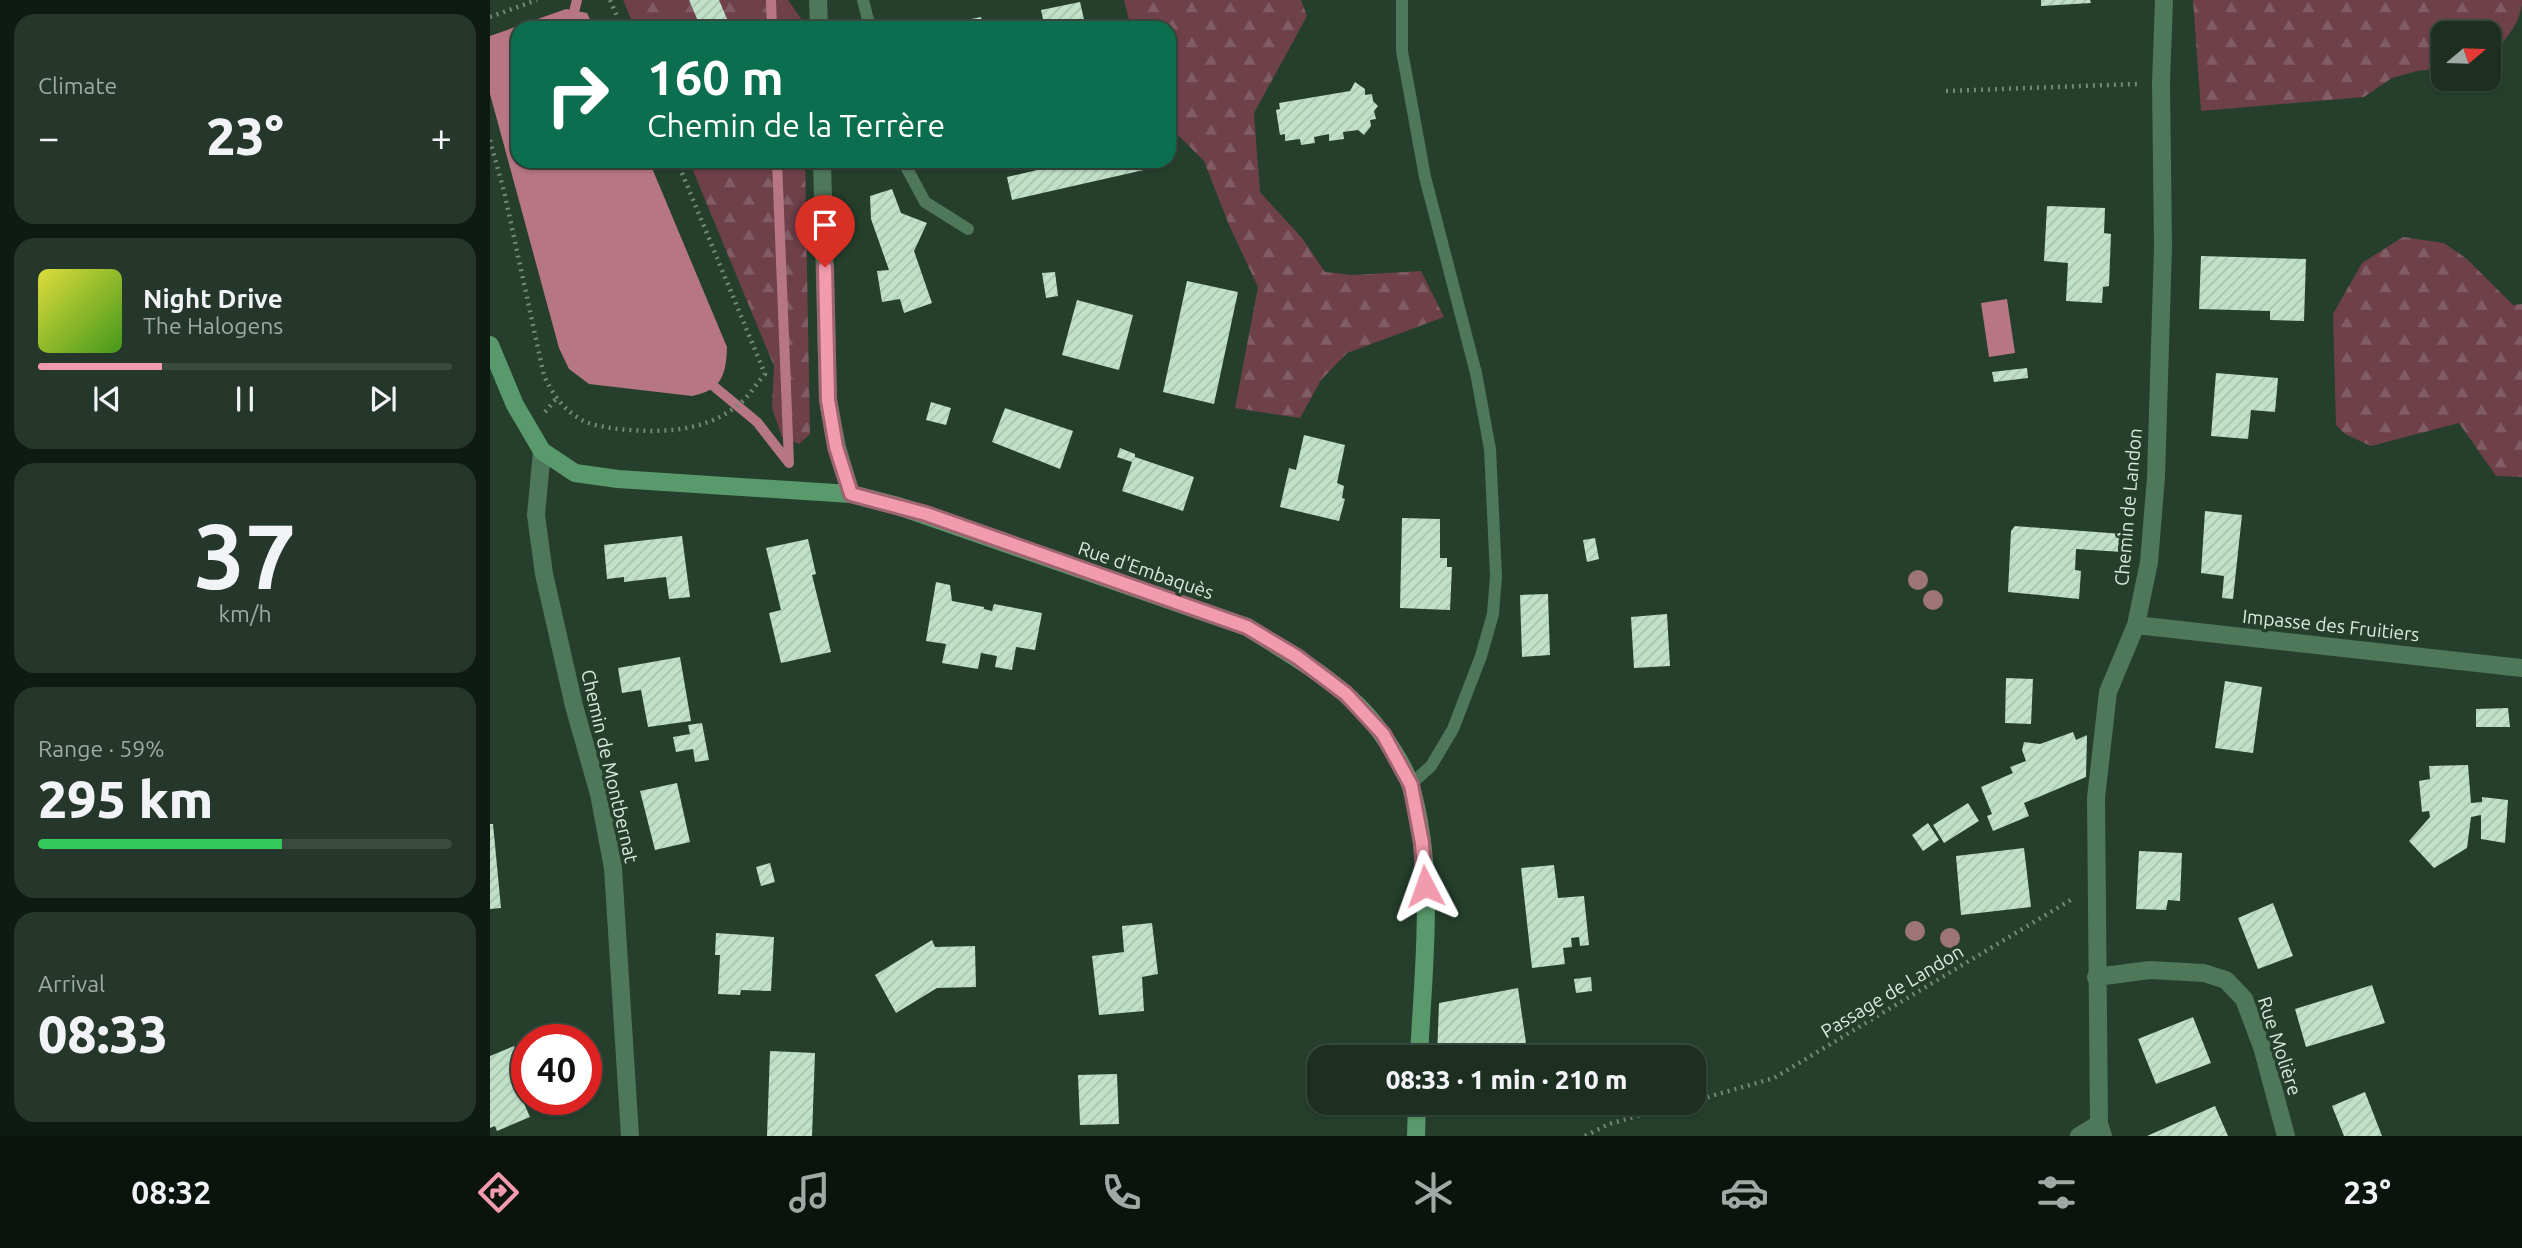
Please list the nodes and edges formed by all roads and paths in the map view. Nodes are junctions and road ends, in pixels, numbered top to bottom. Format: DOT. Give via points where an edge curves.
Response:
graph roads {
  1 [pos="537,0"];
  2 [pos="610,0"];
  3 [pos="818,0"];
  4 [pos="863,0"];
  5 [pos="1402,0"];
  6 [pos="2164,0"];
  7 [pos="490,17"];
  8 [pos="619,21"];
  9 [pos="819,21"];
  10 [pos="868,21"];
  11 [pos="2161,83"];
  12 [pos="1946,91"];
  13 [pos="490,140"];
  14 [pos="680,168"];
  15 [pos="822,168"];
  16 [pos="907,168"];
  17 [pos="968,229"];
  18 [pos="490,345"];
  19 [pos="542,451"];
  20 [pos="851,494"];
  21 [pos="2136,625"];
  22 [pos="2522,667"];
  23 [pos="1411,785"];
  24 [pos="2096,884"];
  25 [pos="2096,977"];
  26 [pos="1420,1045"];
  27 [pos="1706,1098"];
  28 [pos="1417,1115"];
  29 [pos="1641,1115"];
  30 [pos="2101,1130"];
  31 [pos="630,1136"];
  32 [pos="1416,1136"];
  33 [pos="1585,1136"];
  34 [pos="2079,1136"];
  35 [pos="2286,1136"];
  1 -- 7 [label="path"];
  2 -- 8 [label="path"];
  3 -- 9 [label="street"];
  4 -- 10 [label="lane"];
  5 -- 23 [label="lane" via="1402,51 1425,177 1476,373 1490,449 1496,576 1493,614 1454,729 1431,766"];
  6 -- 11 [label="street, Chemin de Landon"];
  11 -- 12 [label="path"];
  11 -- 21 [label="street, Chemin de Landon" via="2163,247 2156,477 2149,562"];
  13 -- 14 [label="path" via="544,376 556,399 578,418 601,427 647,432 705,424 738,406 765,374"];
  15 -- 20 [label="street" via="828,400"];
  16 -- 17 [label="lane" via="925,202"];
  18 -- 19 [label="street" via="515,405"];
  19 -- 20 [label="street, Rue d'Embaquès" via="575,473 618,479"];
  19 -- 31 [label="street, Chemin de Montbernat" via="536,515 544,574 613,869"];
  20 -- 23 [label="street, Rue d'Embaquès" via="926,514 1247,627 1346,694 1383,734"];
  21 -- 22 [label="street, Impasse des Fruitiers"];
  21 -- 24 [label="street, Chemin de Landon" via="2108,692 2096,798"];
  23 -- 26 [label="street, Rue d'Embaquès" via="1422,843 1426,907"];
  24 -- 25 [label="street, Chemin de Landon"];
  24 -- 27 [label="path, Passage de Landon" via="1774,1078"];
  25 -- 30 [label="street, Chemin de Landon"];
  25 -- 35 [label="street, Rue Molière" via="2150,970 2204,973 2226,980 2244,999"];
  28 -- 32 [label="street"];
  29 -- 33 [label="path"];
  30 -- 34 [label="street"];
}
